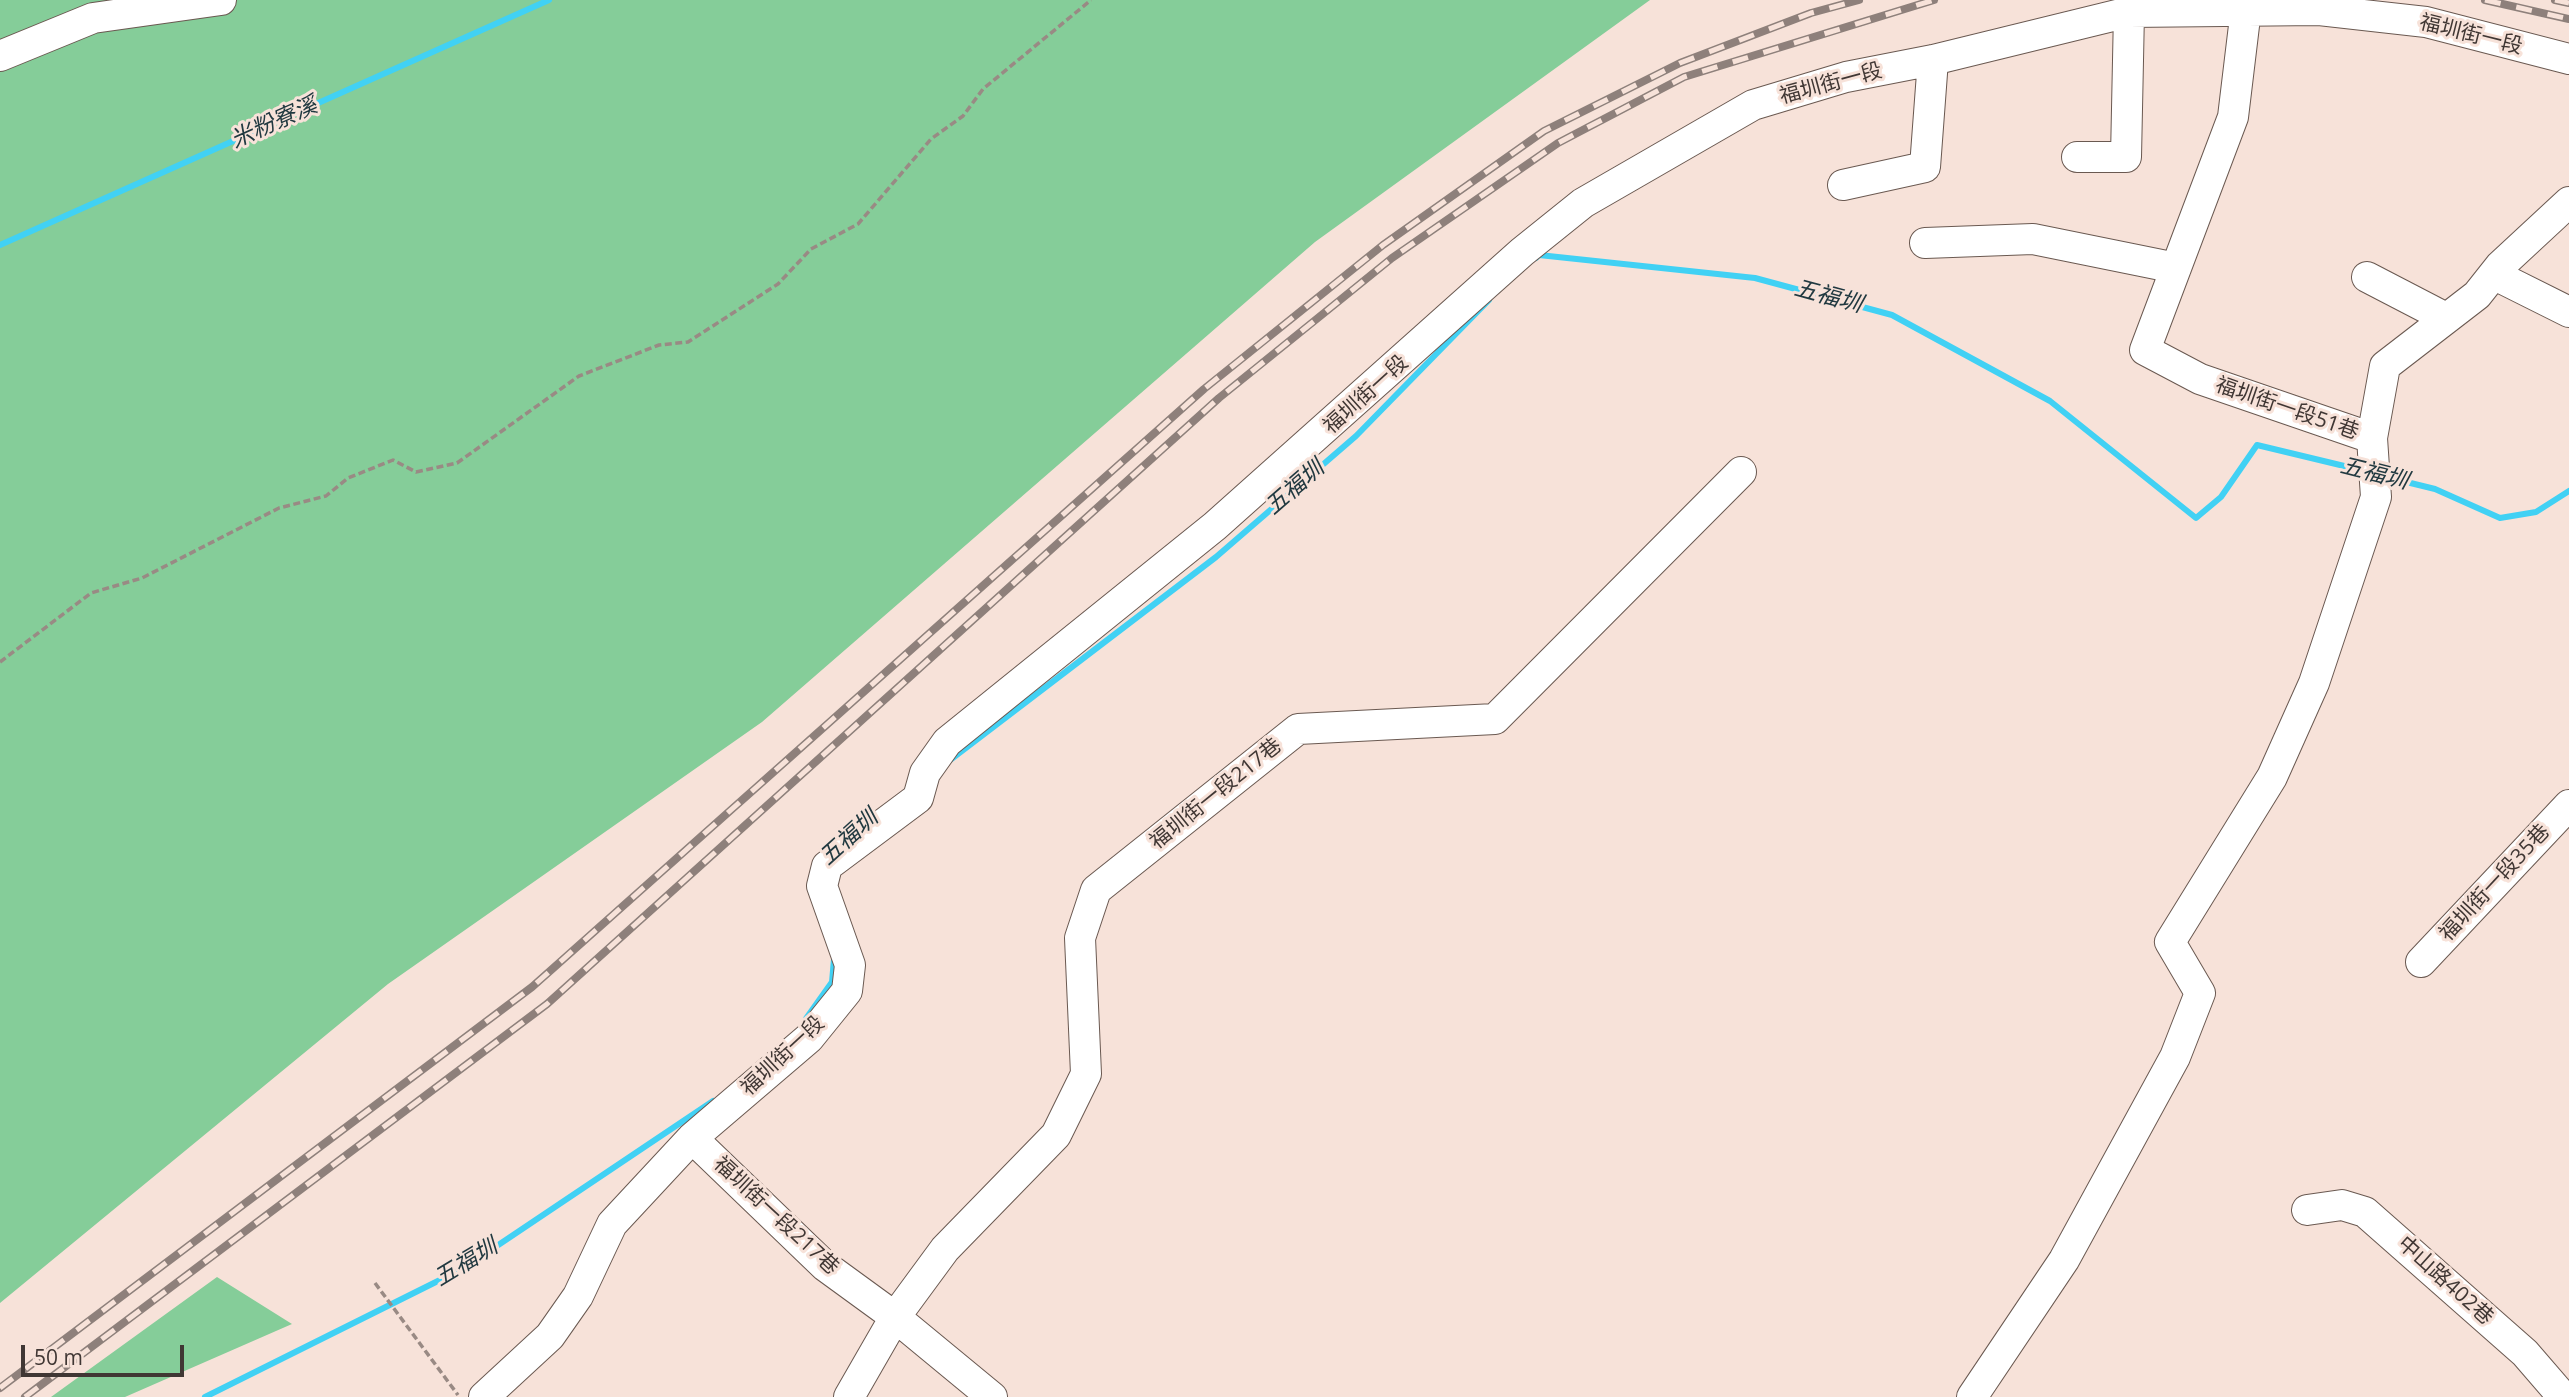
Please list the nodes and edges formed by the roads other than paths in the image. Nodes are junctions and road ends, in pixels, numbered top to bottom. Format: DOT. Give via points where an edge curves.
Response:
graph roads {
  1 [pos="221,0"];
  2 [pos="2180,6"];
  3 [pos="2246,9"];
  4 [pos="2129,12"];
  5 [pos="3,51"];
  6 [pos="2569,58"];
  7 [pos="1933,60"];
  8 [pos="2077,157"];
  9 [pos="1843,185"];
  10 [pos="2569,202"];
  11 [pos="1925,243"];
  12 [pos="2176,268"];
  13 [pos="2495,275"];
  14 [pos="2367,277"];
  15 [pos="2569,312"];
  16 [pos="2446,318"];
  17 [pos="2372,439"];
  18 [pos="1741,472"];
  19 [pos="2569,805"];
  20 [pos="2421,962"];
  21 [pos="692,1138"];
  22 [pos="2307,1210"];
  23 [pos="895,1317"];
  24 [pos="484,1397"];
  25 [pos="849,1397"];
  26 [pos="992,1397"];
  27 [pos="1972,1397"];
  28 [pos="2563,1397"];
  1 -- 5 [label="street" via="93,18"];
  2 -- 3 [label="street, 福圳街一段"];
  2 -- 4 [label="street, 福圳街一段"];
  3 -- 6 [label="street, 福圳街一段" via="2319,10 2426,22"];
  3 -- 12 [label="street, 福圳街一段51巷" via="2233,117"];
  4 -- 7 [label="street, 福圳街一段"];
  4 -- 8 [label="street" via="2126,157"];
  7 -- 9 [label="street" via="1925,167"];
  7 -- 21 [label="street, 福圳街一段" via="1846,77 1754,105 1583,203 1522,252 1215,527 947,743 925,773 918,798 827,866 822,886 850,965 847,991 809,1038"];
  10 -- 13 [label="street, 福圳街一段51巷" via="2500,265"];
  11 -- 12 [label="street" via="2033,239"];
  12 -- 17 [label="street, 福圳街一段51巷" via="2146,351 2200,379"];
  13 -- 15 [label="street"];
  13 -- 16 [label="street, 福圳街一段51巷"];
  14 -- 16 [label="street"];
  16 -- 17 [label="street, 福圳街一段51巷" via="2385,366"];
  17 -- 27 [label="street" via="2376,497 2314,683 2272,777 2170,942 2200,993 2175,1057 2064,1260"];
  18 -- 23 [label="street, 福圳街一段217巷" via="1495,719 1298,729 1096,890 1080,938 1086,1074 1056,1135 945,1249"];
  19 -- 20 [label="street, 福圳街一段35巷"];
  21 -- 23 [label="street, 福圳街一段217巷" via="825,1266"];
  21 -- 24 [label="street, 福圳街一段" via="612,1224 578,1296 550,1336"];
  22 -- 28 [label="street, 中山路402巷" via="2342,1205 2365,1212 2525,1353"];
  23 -- 25 [label="street, 福圳街一段217巷"];
  23 -- 26 [label="street, 福圳街一段217巷"];
}
